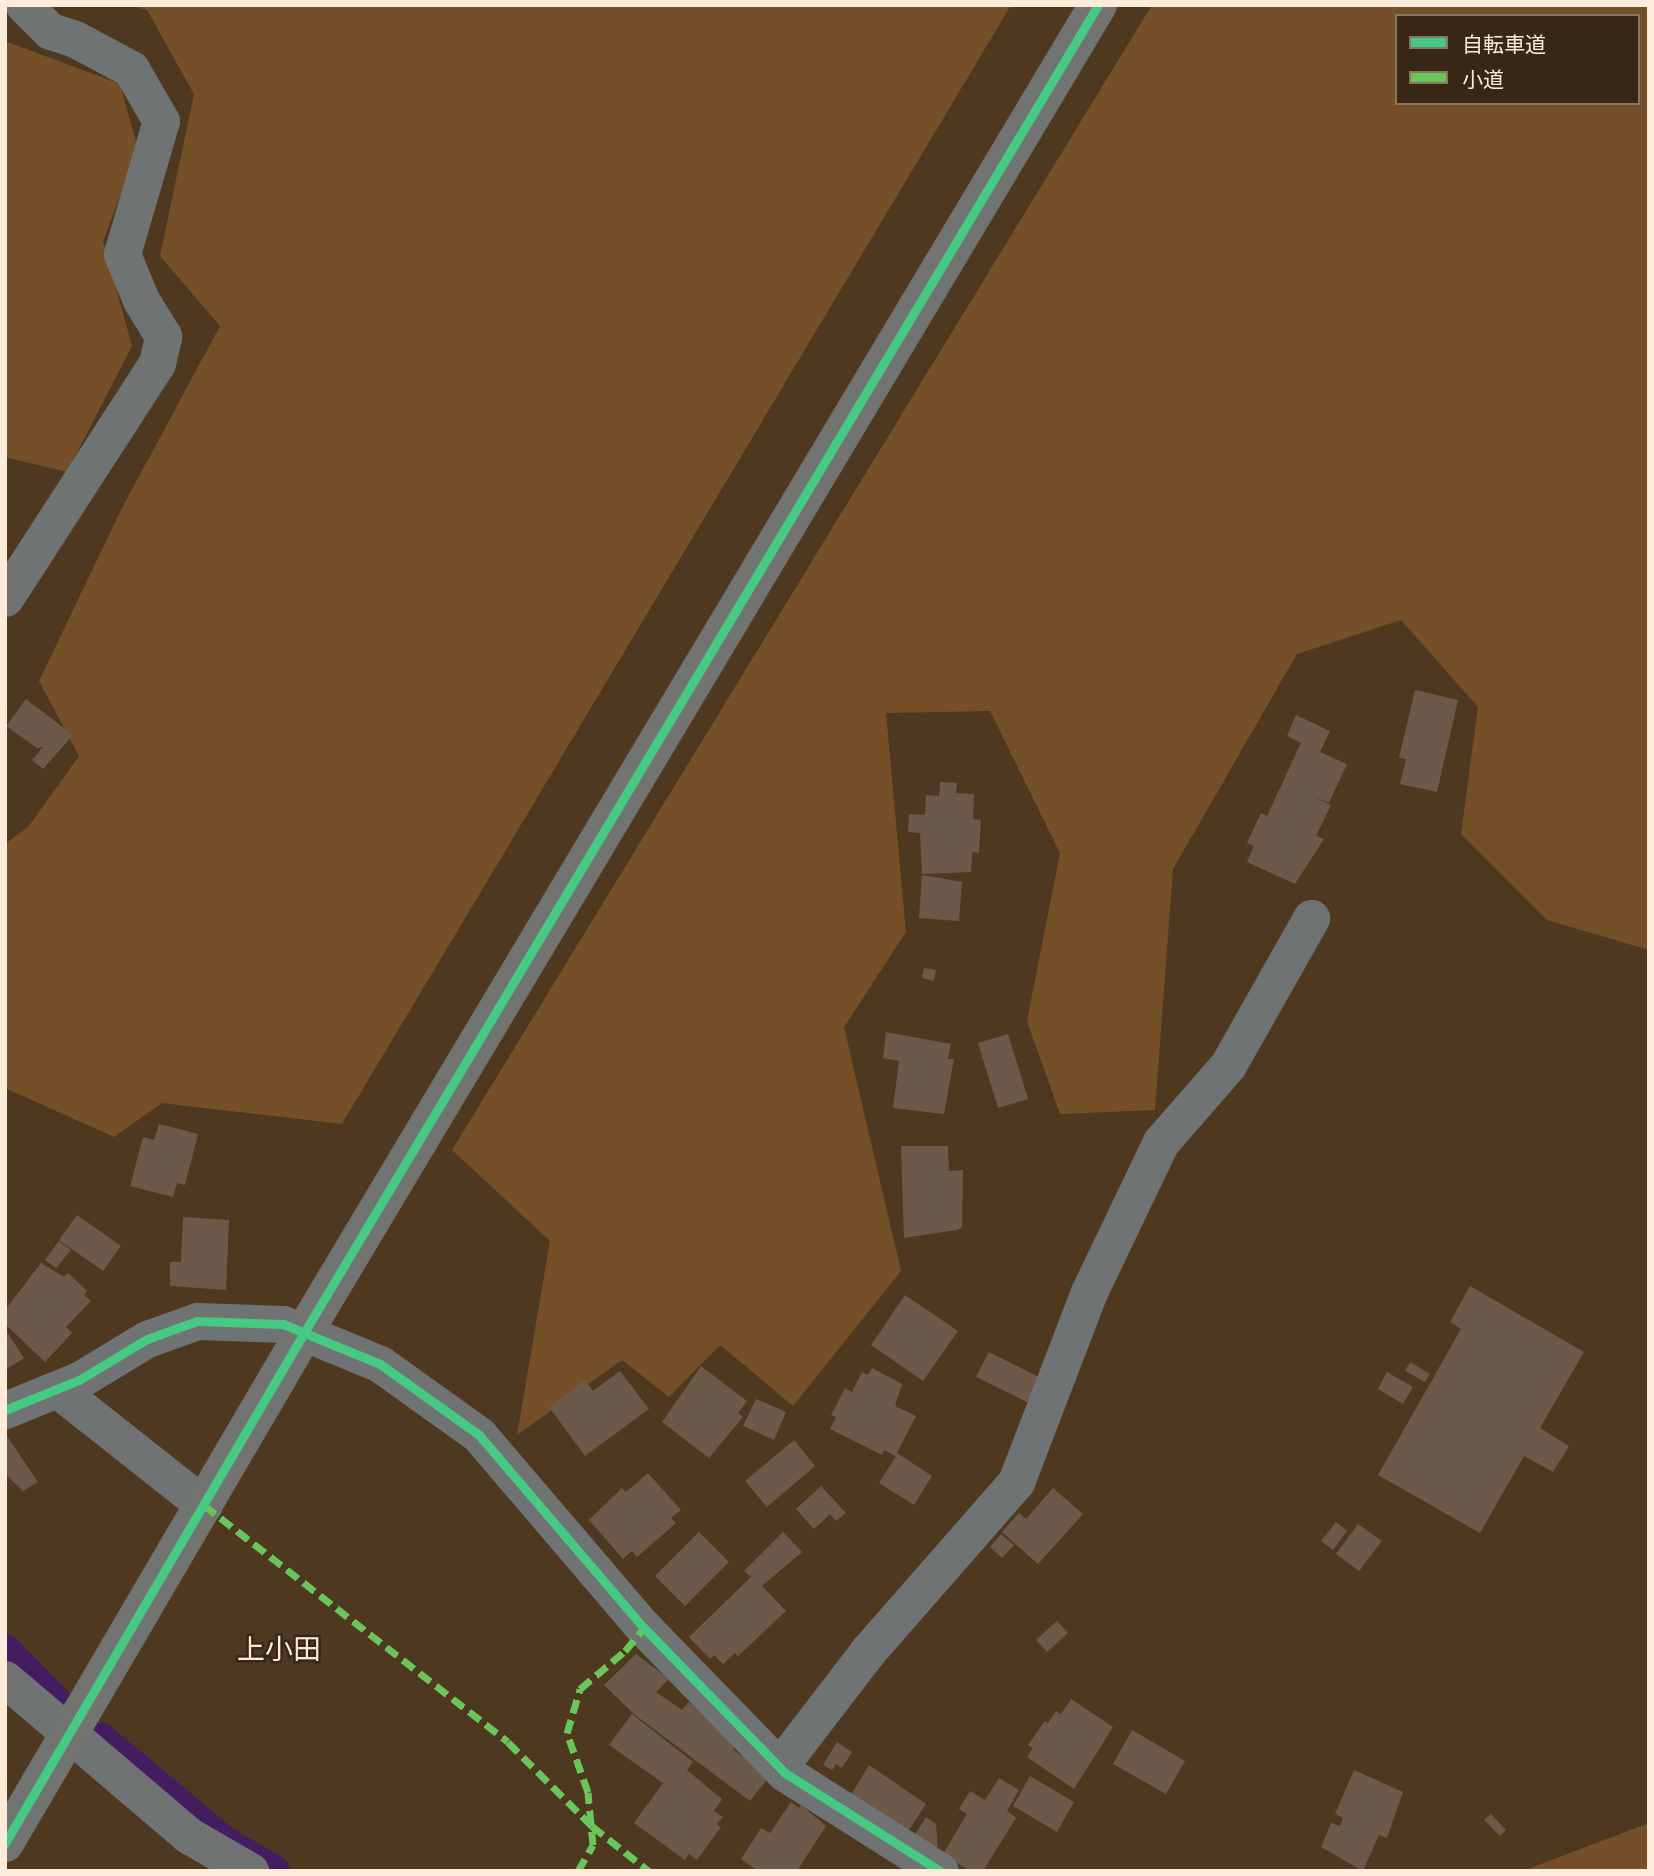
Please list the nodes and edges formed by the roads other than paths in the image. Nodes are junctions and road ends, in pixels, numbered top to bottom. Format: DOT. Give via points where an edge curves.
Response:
graph roads {
  1 [pos="24,5"];
  2 [pos="1098,5"];
  3 [pos="5,598"];
  4 [pos="1311,918"];
  5 [pos="305,1331"];
  6 [pos="57,1389"];
  7 [pos="5,1410"];
  8 [pos="204,1505"];
  9 [pos="5,1679"];
  10 [pos="69,1737"];
  11 [pos="779,1767"];
  12 [pos="5,1843"];
  13 [pos="250,1871"];
  14 [pos="940,1871"];
  1 -- 3 [label="street" via="50,31 131,69 161,121 122,254 141,300 163,336 157,363"];
  2 -- 5 [label="street"];
  4 -- 11 [label="street" via="1228,1065 1161,1142 1088,1292 1016,1482 868,1651"];
  5 -- 6 [label="street" via="283,1324 197,1321 147,1339"];
  5 -- 8 [label="street"];
  5 -- 11 [label="street" via="380,1364 479,1435 644,1628"];
  6 -- 7 [label="street"];
  6 -- 8 [label="street"];
  8 -- 10 [label="street"];
  9 -- 10 [label="street"];
  10 -- 12 [label="street"];
  10 -- 13 [label="street" via="188,1835"];
  11 -- 14 [label="street"];
}
